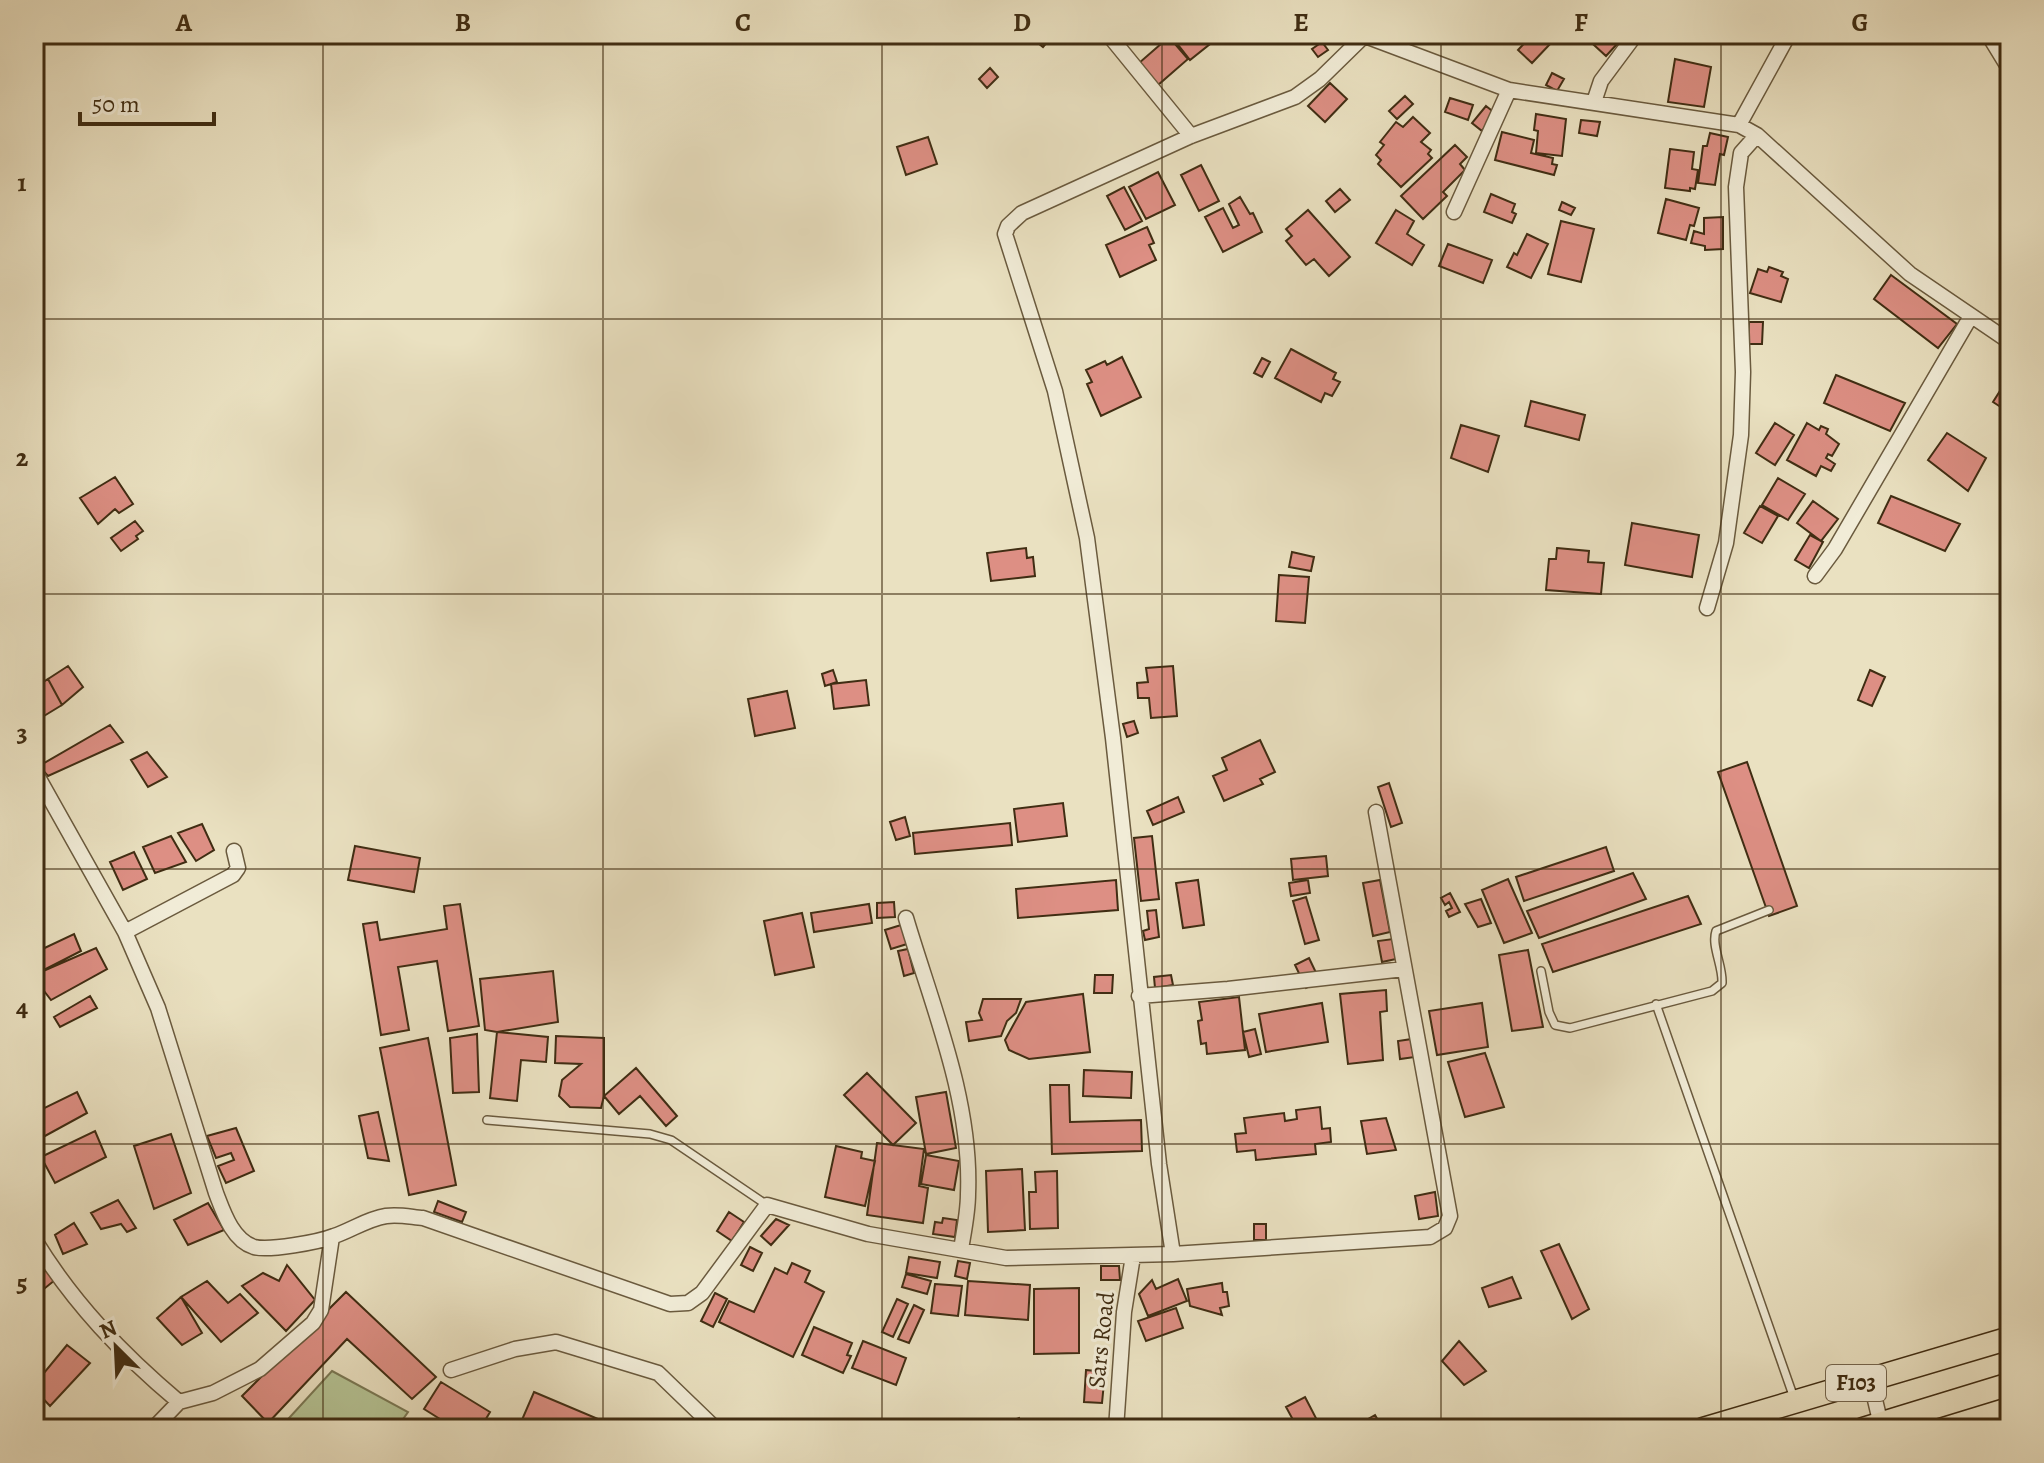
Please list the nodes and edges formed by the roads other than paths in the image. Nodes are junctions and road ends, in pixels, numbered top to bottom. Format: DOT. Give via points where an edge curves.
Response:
graph roads {
  1 [pos="1108,34"];
  2 [pos="1636,34"];
  3 [pos="1789,34"];
  4 [pos="1988,34"];
  5 [pos="1363,35"];
  6 [pos="2010,70"];
  7 [pos="1509,90"];
  8 [pos="1594,102"];
  9 [pos="1739,125"];
  10 [pos="1757,135"];
  11 [pos="1191,136"];
  12 [pos="1454,212"];
  13 [pos="1971,316"];
  14 [pos="2010,342"];
  15 [pos="1815,576"];
  16 [pos="1707,608"];
  17 [pos="34,770"];
  18 [pos="1376,812"];
  19 [pos="234,851"];
  20 [pos="1769,910"];
  21 [pos="906,918"];
  22 [pos="125,932"];
  23 [pos="1404,969"];
  24 [pos="1541,971"];
  25 [pos="1139,996"];
  26 [pos="1656,1004"];
  27 [pos="487,1120"];
  28 [pos="767,1205"];
  29 [pos="332,1237"];
  30 [pos="34,1239"];
  31 [pos="961,1249"];
  32 [pos="1173,1254"];
  33 [pos="1133,1256"];
  34 [pos="2010,1338"];
  35 [pos="451,1370"];
  36 [pos="1870,1379"];
  37 [pos="2010,1384"];
  38 [pos="1794,1400"];
  39 [pos="179,1402"];
  40 [pos="1875,1427"];
  41 [pos="153,1429"];
  42 [pos="716,1429"];
  43 [pos="1116,1429"];
  44 [pos="1703,1429"];
  1 -- 11 [label="street"];
  2 -- 8 [label="street" via="1601,81"];
  3 -- 9 [label="street"];
  4 -- 6 [label="street"];
  5 -- 7 [label="street"];
  5 -- 11 [label="street" via="1295,97"];
  7 -- 8 [label="street"];
  7 -- 12 [label="street"];
  8 -- 9 [label="street"];
  9 -- 10 [label="street"];
  10 -- 13 [label="street" via="1910,274"];
  10 -- 16 [label="street" via="1741,153 1736,187 1741,435 1726,543"];
  11 -- 25 [label="street" via="1022,213 1005,234 1055,391 1087,538"];
  13 -- 14 [label="street"];
  13 -- 15 [label="street"];
  17 -- 22 [label="street"];
  18 -- 23 [label="street"];
  19 -- 22 [label="street" via="238,868 233,875"];
  20 -- 26 [label="lane" via="1716,931 1722,983 1712,991"];
  21 -- 31 [label="street" via="964,1129 968,1193"];
  22 -- 29 [label="street" via="158,1008 226,1219 254,1247"];
  23 -- 25 [label="street"];
  23 -- 32 [label="street" via="1450,1216 1445,1228 1430,1237"];
  24 -- 26 [label="lane" via="1555,1025 1570,1028"];
  25 -- 32 [label="street"];
  26 -- 38 [label="lane"];
  27 -- 28 [label="lane" via="671,1140"];
  28 -- 29 [label="street" via="711,1282 688,1303 670,1304 423,1218 389,1216"];
  28 -- 31 [label="street" via="868,1234"];
  29 -- 39 [label="street" via="321,1310 313,1323 260,1369 213,1393"];
  30 -- 39 [label="street" via="91,1319"];
  31 -- 33 [label="street" via="1006,1258"];
  32 -- 33 [label="street"];
  33 -- 43 [label="street, Sars Road"];
  34 -- 36 [label="main road, F103"];
  35 -- 42 [label="street" via="556,1342 658,1373"];
  36 -- 38 [label="main road, F103"];
  36 -- 40 [label="street"];
  37 -- 40 [label="main road, F103"];
  38 -- 44 [label="main road, F103"];
  39 -- 41 [label="street"];
}
